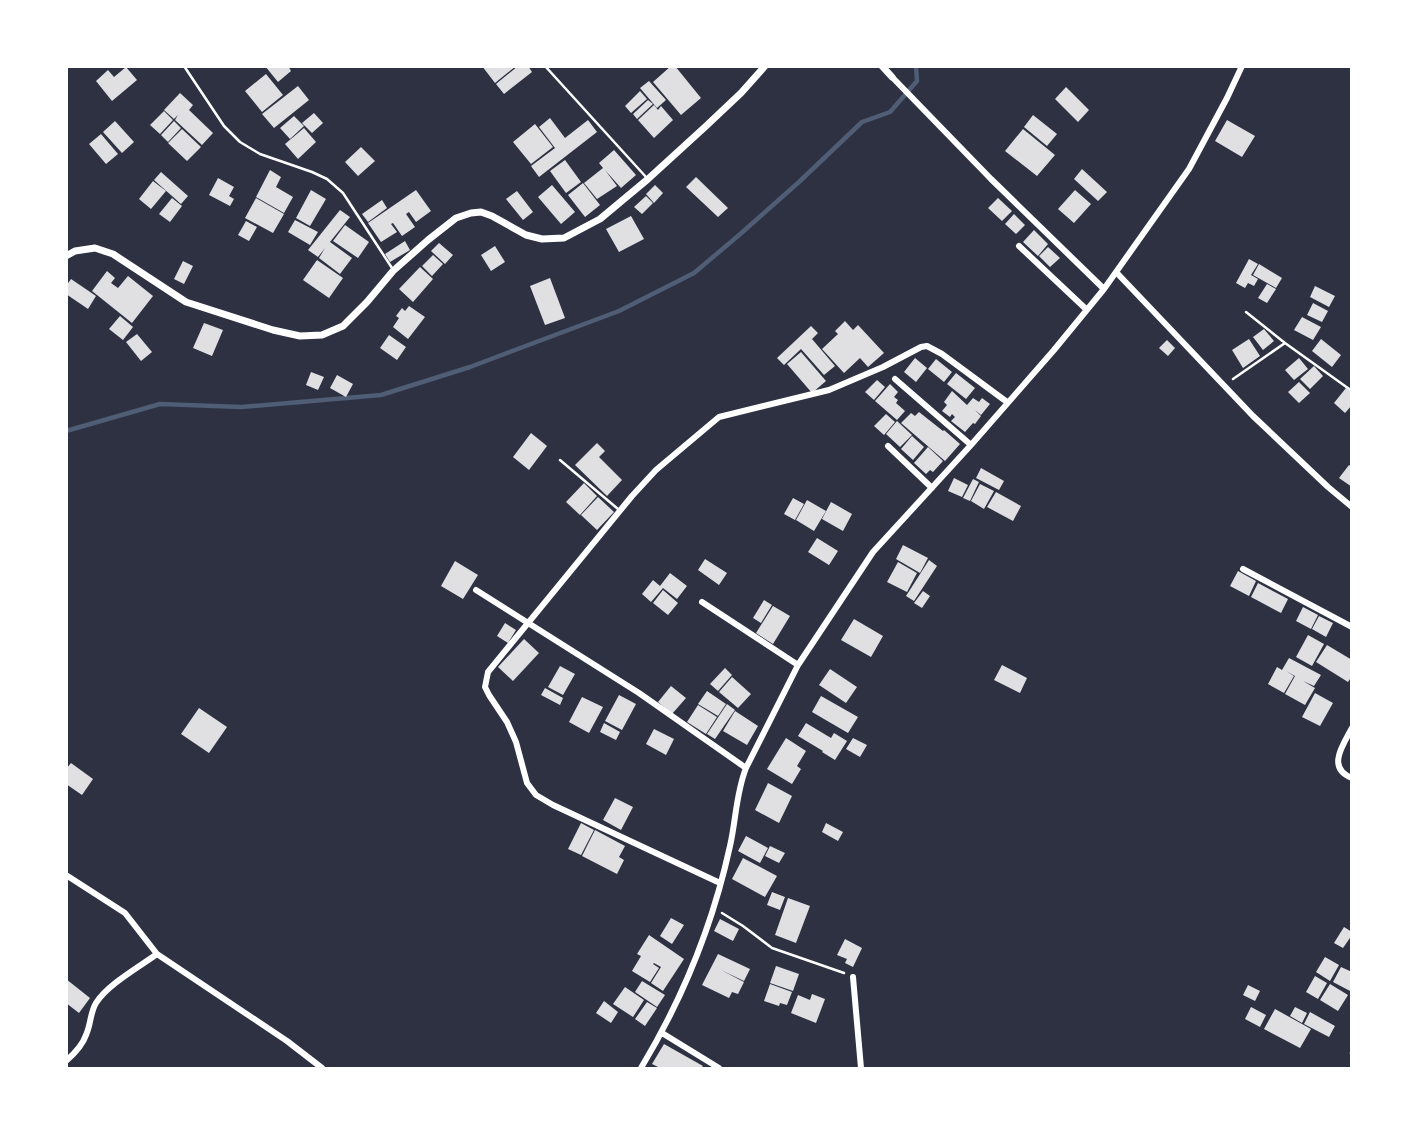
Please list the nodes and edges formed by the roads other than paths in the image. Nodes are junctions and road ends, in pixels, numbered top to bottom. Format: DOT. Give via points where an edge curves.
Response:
graph roads {
  1 [pos="184,66"];
  2 [pos="545,66"];
  3 [pos="765,66"];
  4 [pos="883,66"];
  5 [pos="1242,66"];
  6 [pos="892,77"];
  7 [pos="648,179"];
  8 [pos="1019,246"];
  9 [pos="66,256"];
  10 [pos="394,271"];
  11 [pos="1116,272"];
  12 [pos="1104,289"];
  13 [pos="1087,310"];
  14 [pos="895,379"];
  15 [pos="1007,402"];
  16 [pos="971,445"];
  17 [pos="888,446"];
  18 [pos="560,460"];
  19 [pos="932,488"];
  20 [pos="1352,507"];
  21 [pos="621,511"];
  22 [pos="1243,569"];
  23 [pos="476,590"];
  24 [pos="702,602"];
  25 [pos="528,623"];
  26 [pos="1352,627"];
  27 [pos="798,665"];
  28 [pos="1352,728"];
  29 [pos="746,768"];
  30 [pos="1352,778"];
  31 [pos="66,875"];
  32 [pos="720,883"];
  33 [pos="157,954"];
  34 [pos="853,977"];
  35 [pos="662,1032"];
  36 [pos="66,1061"];
  37 [pos="322,1069"];
  38 [pos="642,1069"];
  39 [pos="719,1069"];
  40 [pos="861,1069"];
  1 -- 10 [label="lane" via="240,142 327,179 343,193"];
  2 -- 7 [label="lane"];
  3 -- 7 [label="street"];
  4 -- 6 [label="street"];
  5 -- 11 [label="street" via="1189,169"];
  6 -- 12 [label="street"];
  7 -- 10 [label="street" via="600,219 564,239 526,235 481,212 463,215"];
  8 -- 13 [label="street"];
  9 -- 10 [label="street" via="95,248 113,254 186,302 300,336 322,335 343,326"];
  11 -- 12 [label="street"];
  11 -- 20 [label="street" via="1253,416"];
  12 -- 13 [label="street"];
  13 -- 15 [label="street"];
  14 -- 16 [label="street"];
  15 -- 16 [label="street"];
  15 -- 21 [label="street" via="942,354 920,347 829,390 719,417 656,470"];
  16 -- 19 [label="street"];
  17 -- 19 [label="street"];
  18 -- 21 [label="lane"];
  19 -- 27 [label="street" via="873,552"];
  21 -- 25 [label="street"];
  22 -- 26 [label="street"];
  23 -- 25 [label="street"];
  24 -- 27 [label="street"];
  25 -- 29 [label="street" via="649,699"];
  25 -- 32 [label="street" via="488,672 485,687 516,742 531,790 553,805"];
  27 -- 29 [label="street"];
  28 -- 30 [label="street" via="1338,757 1340,771"];
  29 -- 32 [label="street"];
  31 -- 33 [label="street" via="125,913"];
  32 -- 35 [label="street" via="680,996"];
  33 -- 36 [label="street" via="107,990 89,1018 87,1034"];
  33 -- 37 [label="street"];
  34 -- 40 [label="street"];
  35 -- 38 [label="street"];
  35 -- 39 [label="street"];
}
